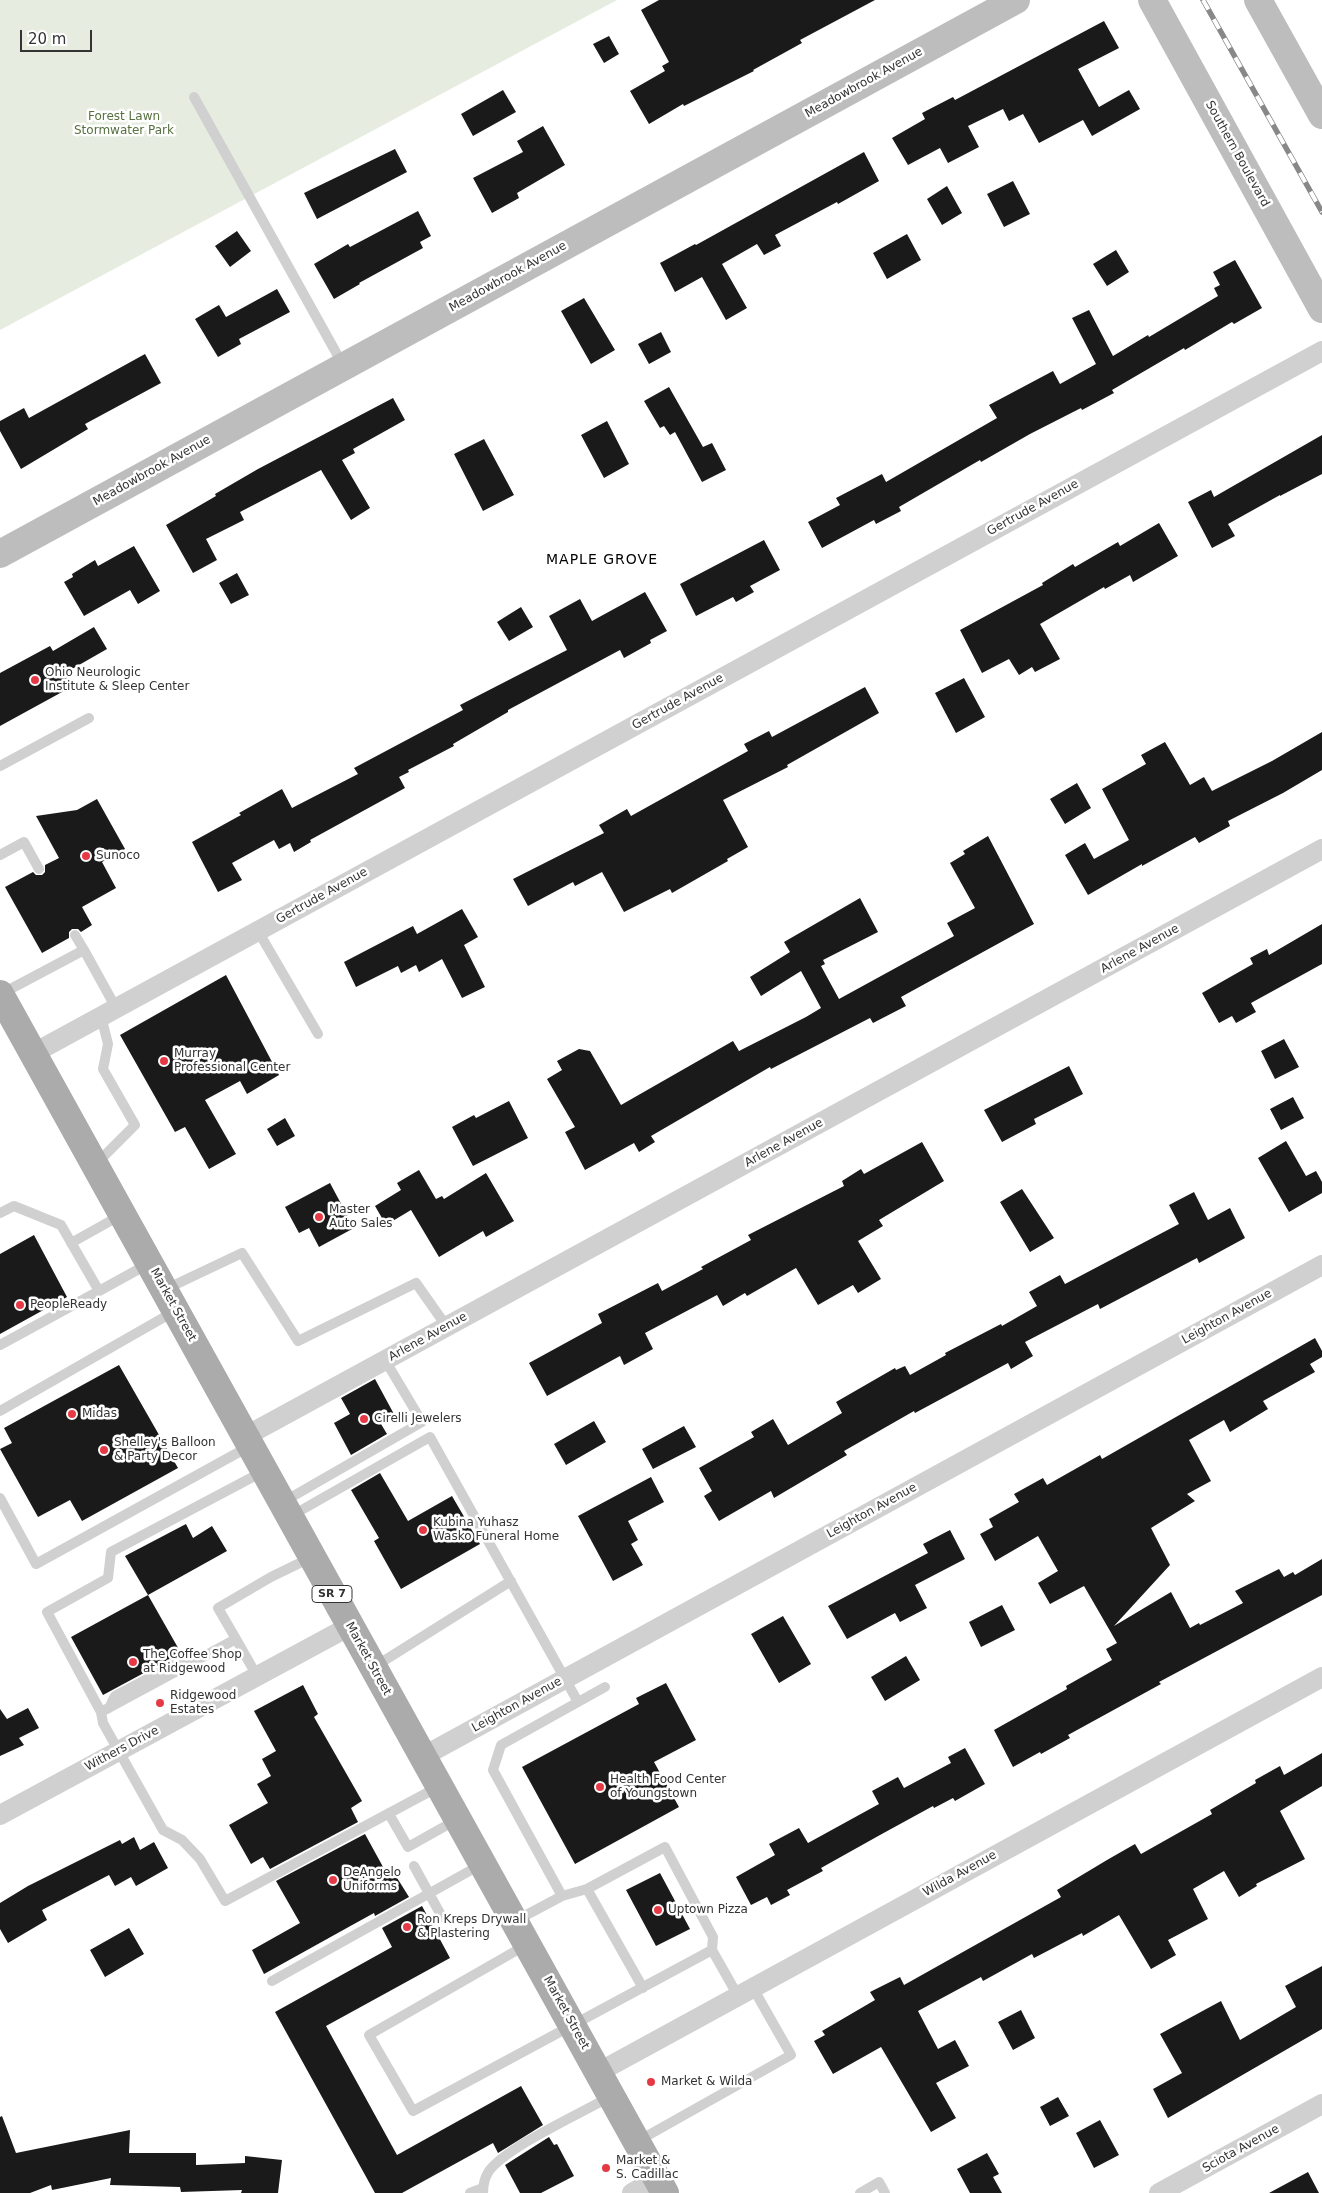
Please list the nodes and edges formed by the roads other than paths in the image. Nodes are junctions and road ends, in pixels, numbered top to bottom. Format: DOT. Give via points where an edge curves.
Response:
graph roads {
  1 [pos="1016,0"];
  2 [pos="1152,0"];
  3 [pos="1258,0"];
  4 [pos="194,97"];
  5 [pos="1322,115"];
  6 [pos="1322,309"];
  7 [pos="1322,351"];
  8 [pos="344,366"];
  9 [pos="0,554"];
  10 [pos="89,718"];
  11 [pos="0,766"];
  12 [pos="1322,849"];
  13 [pos="0,855"];
  14 [pos="39,869"];
  15 [pos="258,931"];
  16 [pos="75,935"];
  17 [pos="84,950"];
  18 [pos="0,994"];
  19 [pos="108,1012"];
  20 [pos="318,1034"];
  21 [pos="34,1053"];
  22 [pos="96,1165"];
  23 [pos="0,1214"];
  24 [pos="123,1214"];
  25 [pos="71,1242"];
  26 [pos="150,1262"];
  27 [pos="1322,1265"];
  28 [pos="99,1291"];
  29 [pos="170,1300"];
  30 [pos="447,1327"];
  31 [pos="0,1345"];
  32 [pos="385,1360"];
  33 [pos="0,1411"];
  34 [pos="248,1441"];
  35 [pos="264,1470"];
  36 [pos="0,1498"];
  37 [pos="286,1509"];
  38 [pos="312,1557"];
  39 [pos="511,1581"];
  40 [pos="350,1626"];
  41 [pos="236,1639"];
  42 [pos="373,1667"];
  43 [pos="257,1676"];
  44 [pos="1322,1677"];
  45 [pos="565,1679"];
  46 [pos="605,1687"];
  47 [pos="578,1702"];
  48 [pos="105,1710"];
  49 [pos="120,1750"];
  50 [pos="422,1757"];
  51 [pos="439,1787"];
  52 [pos="389,1814"];
  53 [pos="0,1815"];
  54 [pos="457,1820"];
  55 [pos="482,1864"];
  56 [pos="414,1866"];
  57 [pos="587,1889"];
  58 [pos="429,1893"];
  59 [pos="562,1896"];
  60 [pos="442,1917"];
  61 [pos="521,1933"];
  62 [pos="712,1950"];
  63 [pos="272,1981"];
  64 [pos="643,1988"];
  65 [pos="745,1992"];
  66 [pos="573,2026"];
  67 [pos="599,2072"];
  68 [pos="612,2096"];
  69 [pos="1322,2104"];
  70 [pos="637,2142"];
  71 [pos="661,2186"];
  72 [pos="483,2190"];
  73 [pos="470,2193"];
  74 [pos="632,2193"];
  75 [pos="860,2193"];
  76 [pos="886,2193"];
  77 [pos="1159,2193"];
  1 -- 8 [label="street, Meadowbrook Avenue"];
  2 -- 6 [label="street, Southern Boulevard"];
  3 -- 5 [label="street"];
  4 -- 8 [label="lane"];
  7 -- 15 [label="street, Gertrude Avenue"];
  8 -- 9 [label="street, Meadowbrook Avenue"];
  10 -- 11 [label="lane"];
  12 -- 30 [label="street, Arlene Avenue"];
  13 -- 14 [label="lane" via="24,842"];
  15 -- 19 [label="street, Gertrude Avenue"];
  15 -- 20 [label="lane"];
  16 -- 17 [label="lane"];
  17 -- 18 [label="lane"];
  17 -- 19 [label="lane"];
  18 -- 21 [label="main road, Market Street / SR 7"];
  19 -- 21 [label="street, Gertrude Avenue"];
  19 -- 22 [label="lane" via="104,1069 136,1125"];
  21 -- 22 [label="main road, Market Street / SR 7"];
  22 -- 24 [label="main road, Market Street / SR 7"];
  23 -- 25 [label="lane" via="14,1206 61,1225"];
  24 -- 25 [label="lane"];
  24 -- 26 [label="main road, Market Street / SR 7"];
  25 -- 28 [label="lane"];
  26 -- 28 [label="lane"];
  26 -- 29 [label="main road, Market Street / SR 7"];
  27 -- 45 [label="street, Leighton Avenue"];
  28 -- 31 [label="lane"];
  29 -- 30 [label="lane" via="242,1254 298,1341 416,1282"];
  29 -- 33 [label="lane"];
  29 -- 34 [label="main road, Market Street / SR 7"];
  30 -- 32 [label="street, Arlene Avenue"];
  32 -- 34 [label="street, Arlene Avenue"];
  32 -- 37 [label="lane" via="422,1422"];
  34 -- 35 [label="main road, Market Street / SR 7"];
  34 -- 36 [label="lane" via="36,1564"];
  35 -- 37 [label="main road, Market Street / SR 7"];
  35 -- 48 [label="lane" via="111,1552 108,1578 47,1612"];
  37 -- 38 [label="main road, Market Street / SR 7"];
  37 -- 39 [label="lane" via="430,1437"];
  38 -- 40 [label="main road, Market Street / SR 7"];
  38 -- 41 [label="lane" via="218,1608"];
  39 -- 42 [label="lane"];
  39 -- 45 [label="lane"];
  40 -- 42 [label="main road, Market Street / SR 7"];
  40 -- 43 [label="street, Withers Drive"];
  41 -- 43 [label="lane"];
  41 -- 48 [label="lane"];
  42 -- 50 [label="main road, Market Street / SR 7"];
  43 -- 49 [label="street, Withers Drive"];
  44 -- 65 [label="street, Wilda Avenue"];
  45 -- 47 [label="lane"];
  45 -- 50 [label="street, Leighton Avenue"];
  46 -- 47 [label="lane"];
  47 -- 59 [label="lane" via="501,1745 493,1770"];
  48 -- 49 [label="lane" via="103,1723"];
  49 -- 52 [label="lane" via="163,1830 182,1840 200,1859 225,1901"];
  49 -- 53 [label="street, Withers Drive"];
  50 -- 51 [label="main road, Market Street / SR 7"];
  51 -- 52 [label="lane"];
  51 -- 54 [label="main road, Market Street / SR 7"];
  52 -- 54 [label="lane" via="408,1847"];
  54 -- 55 [label="main road, Market Street / SR 7"];
  55 -- 58 [label="lane"];
  55 -- 61 [label="main road, Market Street / SR 7"];
  56 -- 58 [label="lane"];
  57 -- 59 [label="lane"];
  57 -- 62 [label="lane" via="665,1847 714,1937"];
  57 -- 64 [label="lane"];
  58 -- 60 [label="lane"];
  58 -- 63 [label="lane"];
  59 -- 61 [label="lane"];
  61 -- 66 [label="main road, Market Street / SR 7"];
  61 -- 66 [label="lane" via="369,2035 413,2111"];
  62 -- 64 [label="lane"];
  62 -- 65 [label="lane"];
  64 -- 66 [label="lane"];
  65 -- 67 [label="street, Wilda Avenue"];
  65 -- 70 [label="lane" via="792,2056"];
  66 -- 67 [label="main road, Market Street / SR 7"];
  67 -- 68 [label="main road, Market Street / SR 7"];
  68 -- 70 [label="main road, Market Street / SR 7"];
  68 -- 72 [label="lane" via="521,2145 489,2172"];
  69 -- 77 [label="street, Sciota Avenue"];
  70 -- 71 [label="main road, Market Street / SR 7"];
  71 -- 74 [label="street"];
  72 -- 73 [label="lane"];
  75 -- 76 [label="lane" via="879,2182"];
}
